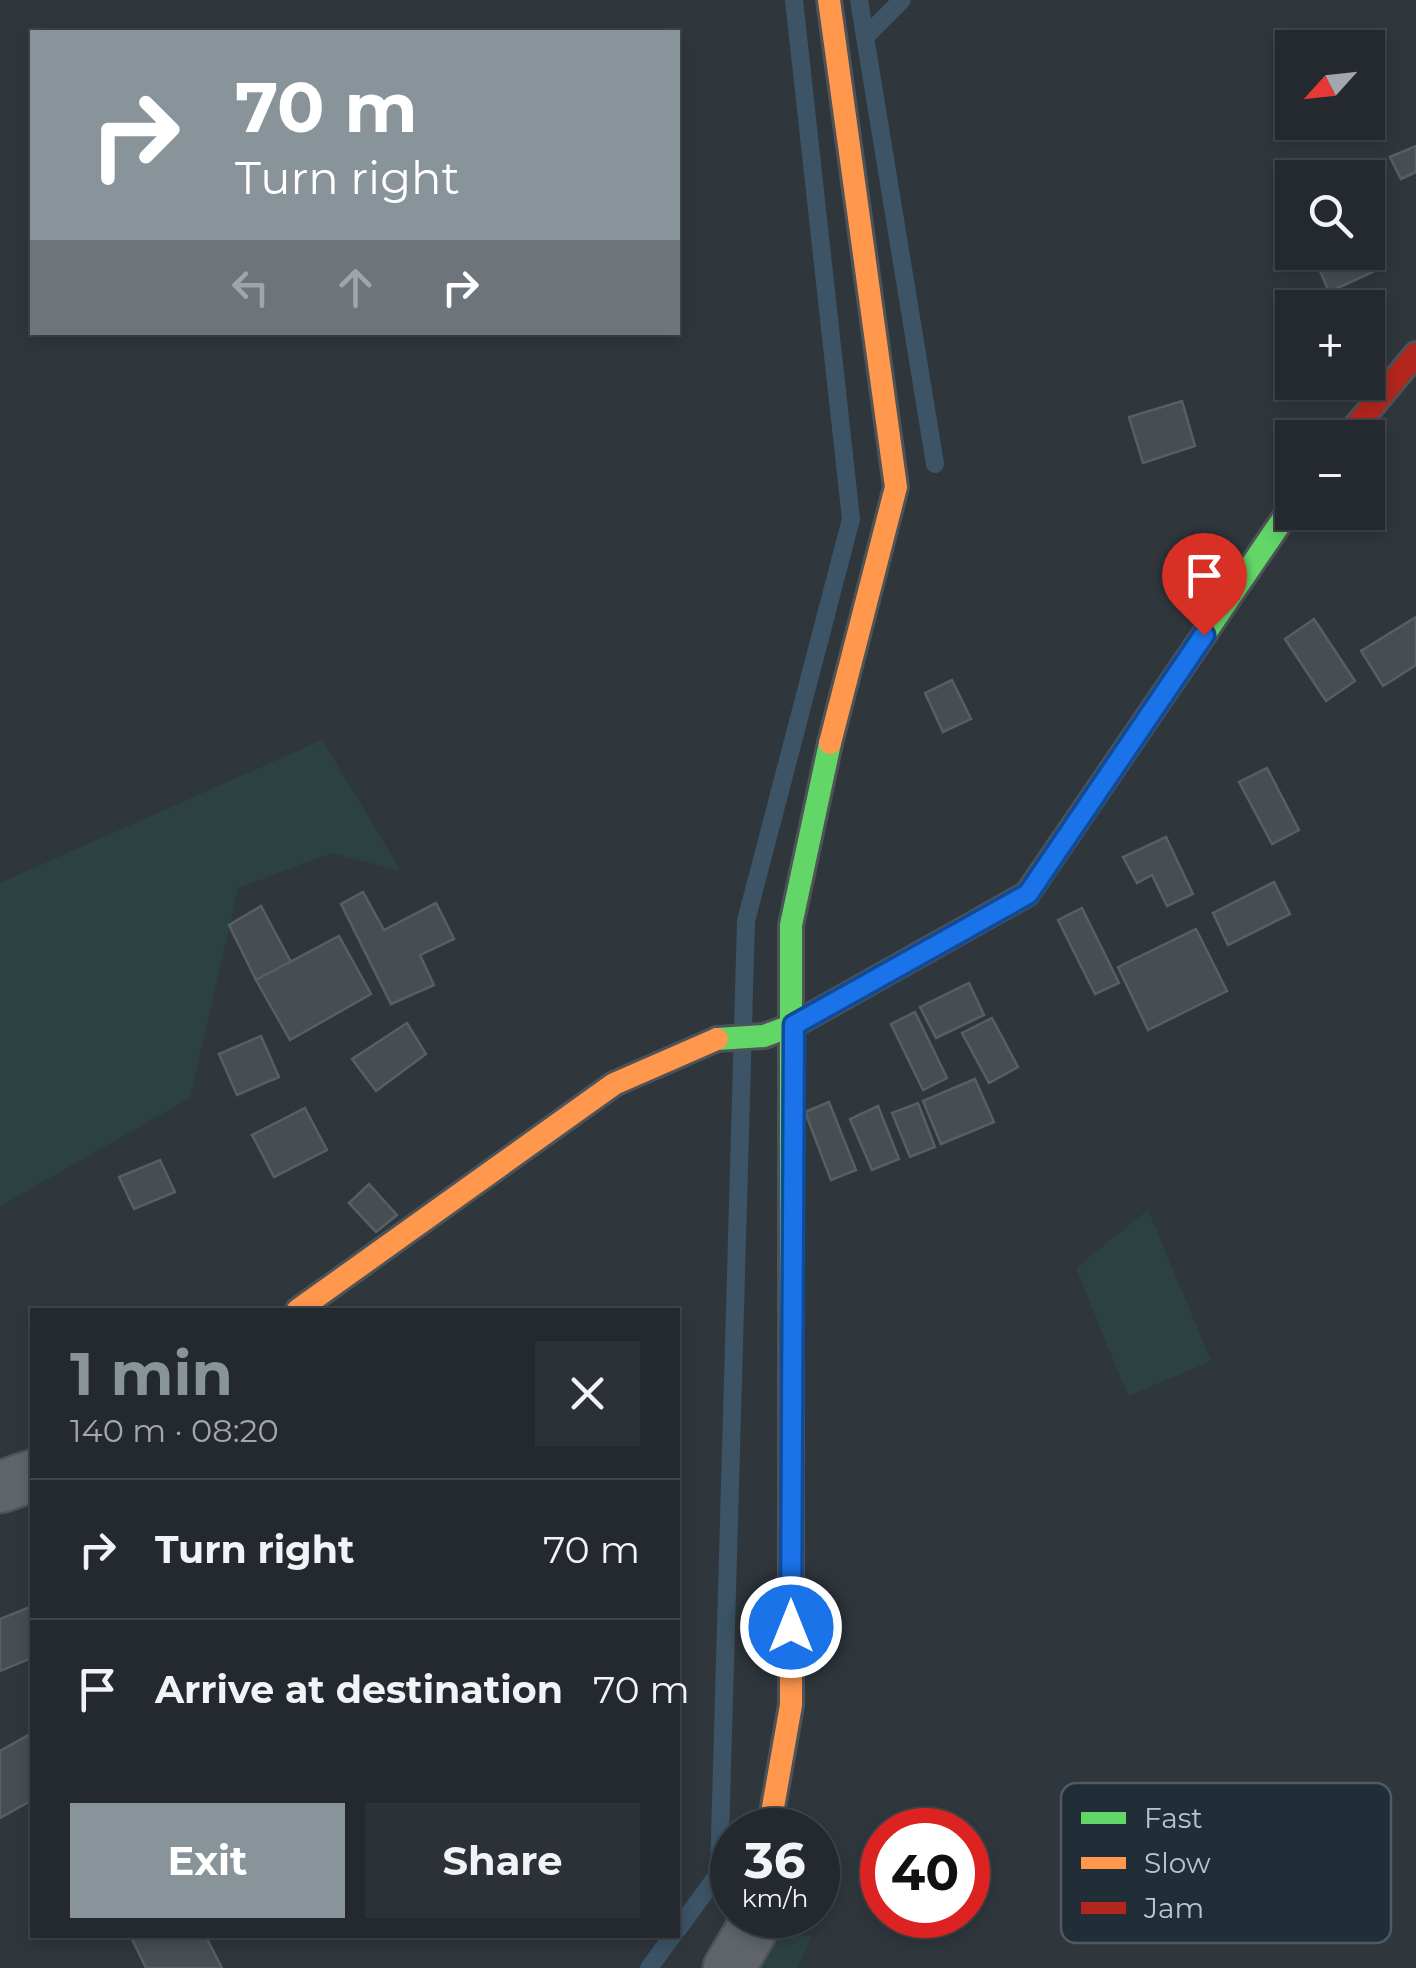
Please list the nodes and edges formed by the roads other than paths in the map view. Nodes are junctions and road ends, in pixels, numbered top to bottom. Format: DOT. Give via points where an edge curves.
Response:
graph roads {
  1 [pos="829,0"];
  2 [pos="1416,354"];
  3 [pos="1361,420"];
  4 [pos="1276,530"];
  5 [pos="794,1025"];
  6 [pos="301,1308"];
  7 [pos="30,1477"];
  8 [pos="0,1487"];
  9 [pos="773,1808"];
  10 [pos="747,1938"];
  11 [pos="729,1968"];
  1 -- 5 [label="street" via="896,487 791,925"];
  2 -- 3 [label="street"];
  4 -- 5 [label="street" via="1028,894"];
  5 -- 6 [label="street" via="764,1036 718,1038 614,1084"];
  5 -- 9 [label="street" via="791,1705"];
  7 -- 8 [label="street"];
  10 -- 11 [label="street"];
}
